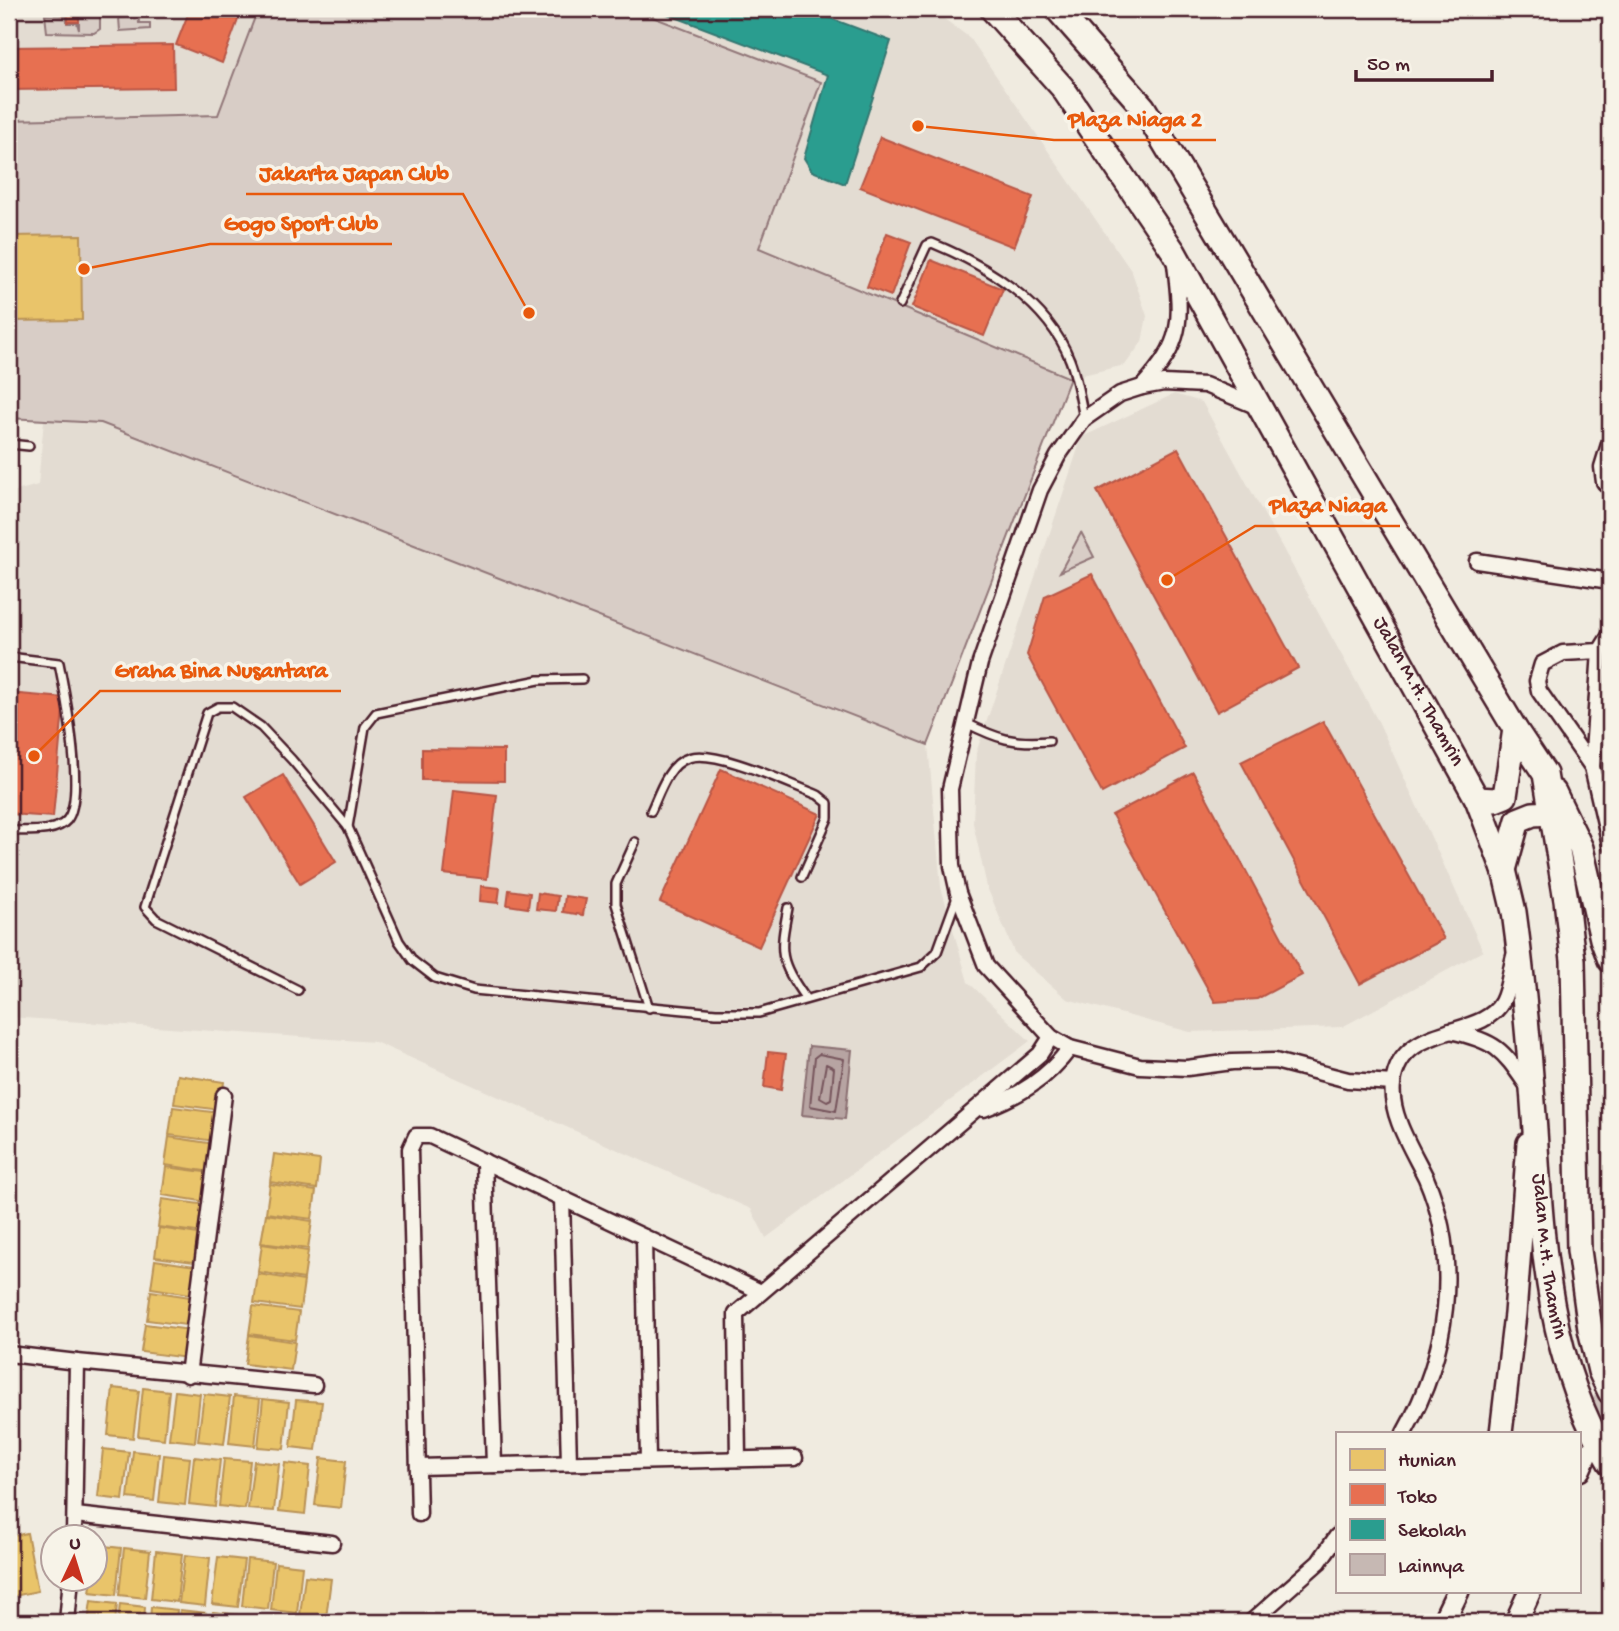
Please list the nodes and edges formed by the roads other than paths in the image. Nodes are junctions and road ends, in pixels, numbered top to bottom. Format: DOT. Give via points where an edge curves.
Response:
graph roads {
  1 [pos="992,9"];
  2 [pos="1056,9"];
  3 [pos="1174,252"];
  4 [pos="900,304"];
  5 [pos="1142,387"];
  6 [pos="1263,408"];
  7 [pos="1084,419"];
  8 [pos="1610,441"];
  9 [pos="9,444"];
  10 [pos="29,446"];
  11 [pos="1610,488"];
  12 [pos="1477,561"];
  13 [pos="1610,581"];
  14 [pos="1610,635"];
  15 [pos="1600,652"];
  16 [pos="9,657"];
  17 [pos="582,679"];
  18 [pos="965,722"];
  19 [pos="1515,729"];
  20 [pos="1049,741"];
  21 [pos="1592,767"];
  22 [pos="1545,774"];
  23 [pos="1477,799"];
  24 [pos="651,811"];
  25 [pos="1550,813"];
  26 [pos="348,827"];
  27 [pos="9,831"];
  28 [pos="635,842"];
  29 [pos="1610,845"];
  30 [pos="1504,870"];
  31 [pos="802,877"];
  32 [pos="958,893"];
  33 [pos="788,908"];
  34 [pos="1518,942"];
  35 [pos="1610,960"];
  36 [pos="298,990"];
  37 [pos="806,999"];
  38 [pos="649,1008"];
  39 [pos="1449,1031"];
  40 [pos="1051,1037"];
  41 [pos="1070,1048"];
  42 [pos="1393,1083"];
  43 [pos="1532,1093"];
  44 [pos="224,1095"];
  45 [pos="973,1113"];
  46 [pos="484,1161"];
  47 [pos="562,1198"];
  48 [pos="644,1237"];
  49 [pos="761,1292"];
  50 [pos="9,1354"];
  51 [pos="76,1362"];
  52 [pos="188,1375"];
  53 [pos="314,1385"];
  54 [pos="1610,1392"];
  55 [pos="1405,1432"];
  56 [pos="1501,1432"];
  57 [pos="795,1458"];
  58 [pos="738,1459"];
  59 [pos="648,1461"];
  60 [pos="1610,1463"];
  61 [pos="569,1464"];
  62 [pos="494,1465"];
  63 [pos="418,1467"];
  64 [pos="419,1514"];
  65 [pos="75,1515"];
  66 [pos="75,1522"];
  67 [pos="1336,1537"];
  68 [pos="332,1543"];
  69 [pos="70,1592"];
  70 [pos="1458,1592"];
  71 [pos="1530,1592"];
  72 [pos="68,1622"];
  73 [pos="1251,1622"];
  74 [pos="1443,1622"];
  75 [pos="1516,1622"];
  1 -- 3 [label="main road, Jalan M.H. Thamrin" via="1062,88"];
  2 -- 19 [label="main road, Jalan M.H. Thamrin" via="1143,107"];
  3 -- 5 [label="street" via="1180,309 1177,332 1167,360"];
  3 -- 6 [label="main road, Jalan M.H. Thamrin"];
  4 -- 7 [label="lane" via="932,243 1001,279 1046,322 1070,359"];
  5 -- 6 [label="street" via="1205,384"];
  5 -- 7 [label="street" via="1120,394"];
  6 -- 23 [label="main road, Jalan M.H. Thamrin"];
  7 -- 18 [label="street" via="1040,490 980,663"];
  8 -- 11 [label="street" via="1602,467"];
  9 -- 10 [label="lane"];
  12 -- 13 [label="street"];
  14 -- 15 [label="street"];
  15 -- 21 [label="street"];
  15 -- 21 [label="street" via="1563,653 1542,664 1536,681 1543,700"];
  16 -- 27 [label="lane" via="59,663 68,729 75,747 72,807 67,820 53,828"];
  17 -- 26 [label="lane" via="539,680 376,713 365,727"];
  18 -- 20 [label="lane" via="997,739"];
  18 -- 32 [label="street" via="950,789 950,852"];
  19 -- 22 [label="main road, Jalan M.H. Thamrin"];
  19 -- 23 [label="main road" via="1505,796"];
  21 -- 29 [label="street"];
  22 -- 25 [label="main road, Jalan M.H. Thamrin"];
  22 -- 35 [label="main road" via="1581,848"];
  23 -- 30 [label="main road, Jalan M.H. Thamrin"];
  24 -- 31 [label="lane" via="671,772 686,758 708,755 818,795 828,803 828,818"];
  25 -- 30 [label="main road" via="1518,820"];
  25 -- 54 [label="main road, Jalan M.H. Thamrin" via="1573,960 1579,1250 1590,1329"];
  26 -- 36 [label="lane" via="261,727 232,707 207,713 145,907 156,919"];
  26 -- 38 [label="lane" via="399,941 413,961 435,978 474,990"];
  28 -- 38 [label="lane" via="615,884 616,904"];
  30 -- 34 [label="main road, Jalan M.H. Thamrin"];
  32 -- 37 [label="lane" via="937,952 921,967"];
  32 -- 40 [label="street" via="986,966"];
  33 -- 37 [label="lane" via="780,949 788,973"];
  34 -- 39 [label="street" via="1501,1004 1481,1020"];
  34 -- 43 [label="main road, Jalan M.H. Thamrin"];
  37 -- 38 [label="lane" via="759,1013"];
  39 -- 42 [label="street" via="1428,1036 1404,1059"];
  39 -- 43 [label="street" via="1484,1039 1505,1054"];
  40 -- 41 [label="street"];
  40 -- 45 [label="street" via="1040,1054"];
  41 -- 42 [label="street" via="1140,1066 1187,1068 1275,1061 1348,1080"];
  41 -- 45 [label="street" via="1055,1068 1019,1095"];
  42 -- 55 [label="street" via="1395,1109 1437,1205 1447,1276 1435,1363"];
  43 -- 56 [label="main road"];
  43 -- 60 [label="main road, Jalan M.H. Thamrin" via="1544,1265 1558,1340 1571,1380"];
  44 -- 52 [label="street"];
  45 -- 49 [label="street"];
  46 -- 47 [label="street"];
  46 -- 62 [label="street"];
  46 -- 63 [label="street" via="430,1136 416,1136 410,1149"];
  47 -- 48 [label="street"];
  47 -- 61 [label="street"];
  48 -- 49 [label="street"];
  48 -- 59 [label="street"];
  49 -- 58 [label="street" via="736,1314"];
  50 -- 51 [label="street"];
  51 -- 52 [label="street"];
  51 -- 65 [label="street"];
  52 -- 53 [label="street"];
  57 -- 58 [label="street"];
  58 -- 59 [label="street"];
  59 -- 61 [label="street"];
  61 -- 62 [label="street"];
  62 -- 63 [label="street"];
  63 -- 64 [label="street"];
  65 -- 66 [label="street"];
  65 -- 68 [label="street"];
  67 -- 73 [label="street" via="1319,1562"];
  69 -- 72 [label="street"];
  70 -- 74 [label="main road"];
  71 -- 75 [label="main road"];
}
